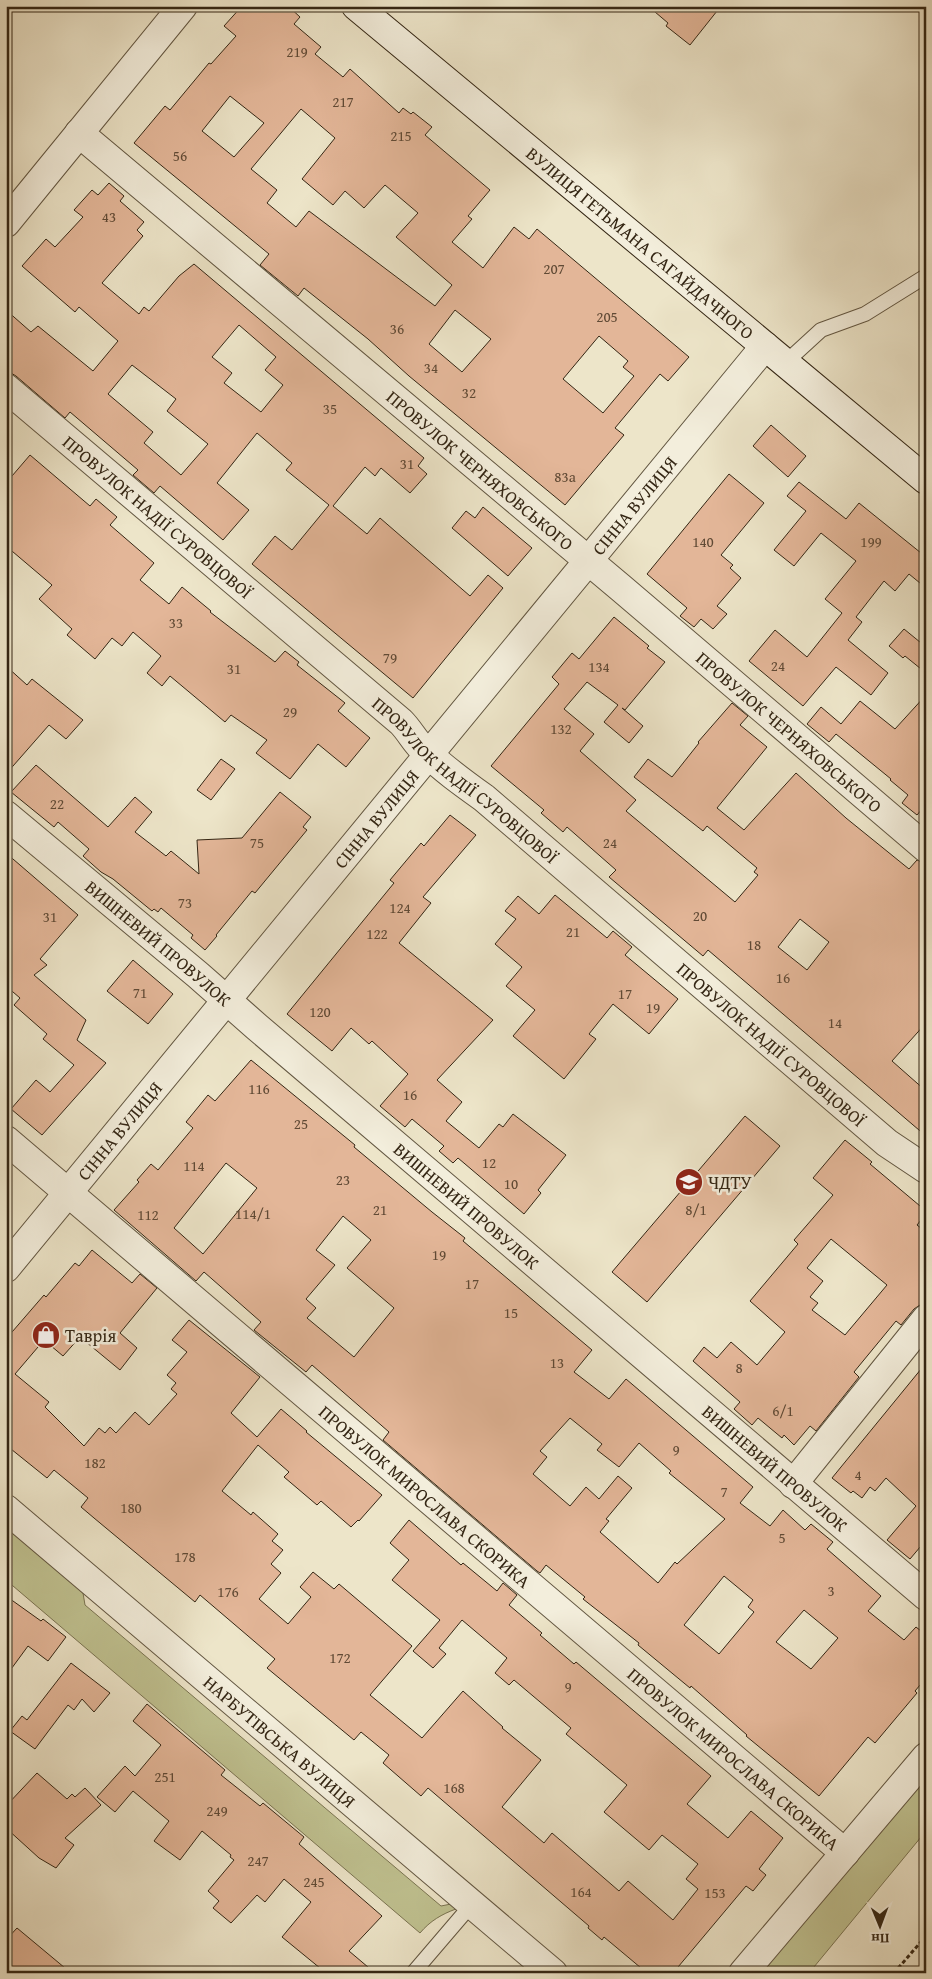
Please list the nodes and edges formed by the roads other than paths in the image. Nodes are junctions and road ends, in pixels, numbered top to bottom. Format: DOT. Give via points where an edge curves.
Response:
graph roads {
  1 [pos="183,6"];
  2 [pos="356,6"];
  3 [pos="79,133"];
  4 [pos="6,223"];
  5 [pos="926,276"];
  6 [pos="775,355"];
  7 [pos="6,388"];
  8 [pos="926,480"];
  9 [pos="589,561"];
  10 [pos="429,755"];
  11 [pos="6,815"];
  12 [pos="926,848"];
  13 [pos="227,1000"];
  14 [pos="6,1140"];
  15 [pos="926,1169"];
  16 [pos="68,1193"];
  17 [pos="6,1268"];
  18 [pos="926,1319"];
  19 [pos="793,1484"];
  20 [pos="6,1509"];
  21 [pos="926,1596"];
  22 [pos="926,1757"];
  23 [pos="845,1853"];
  24 [pos="472,1904"];
  25 [pos="413,1973"];
  26 [pos="553,1973"];
  27 [pos="743,1973"];
  1 -- 3 [label="street"];
  2 -- 6 [label="street, ВУЛИЦЯ ГЕТЬМАНА САГАЙДАЧНОГО"];
  3 -- 4 [label="street"];
  3 -- 9 [label="street, ПРОВУЛОК ЧЕРНЯХОВСЬКОГО"];
  5 -- 6 [label="lane" via="865,314 821,330"];
  6 -- 8 [label="street, ВУЛИЦЯ ГЕТЬМАНА САГАЙДАЧНОГО"];
  6 -- 9 [label="street, СІННА ВУЛИЦЯ"];
  7 -- 10 [label="street, ПРОВУЛОК НАДІЇ СУРОВЦОВОЇ" via="401,722"];
  9 -- 10 [label="street, СІННА ВУЛИЦЯ"];
  9 -- 12 [label="street, ПРОВУЛОК ЧЕРНЯХОВСЬКОГО"];
  10 -- 13 [label="street, СІННА ВУЛИЦЯ"];
  10 -- 15 [label="street, ПРОВУЛОК НАДІЇ СУРОВЦОВОЇ" via="484,798 886,1143"];
  11 -- 13 [label="street, ВИШНЕВИЙ ПРОВУЛОК"];
  13 -- 16 [label="street, СІННА ВУЛИЦЯ"];
  13 -- 19 [label="street, ВИШНЕВИЙ ПРОВУЛОК"];
  14 -- 16 [label="street, ПРОВУЛОК МИРОСЛАВА СКОРИКА"];
  16 -- 17 [label="street, СІННА ВУЛИЦЯ"];
  16 -- 23 [label="street, ПРОВУЛОК МИРОСЛАВА СКОРИКА"];
  18 -- 19 [label="street"];
  19 -- 21 [label="street, ВИШНЕВИЙ ПРОВУЛОК"];
  20 -- 24 [label="street, НАРБУТІВСЬКА ВУЛИЦЯ"];
  22 -- 23 [label="street"];
  23 -- 27 [label="street"];
  24 -- 25 [label="lane"];
  24 -- 26 [label="street, НАРБУТІВСЬКА ВУЛИЦЯ"];
}
